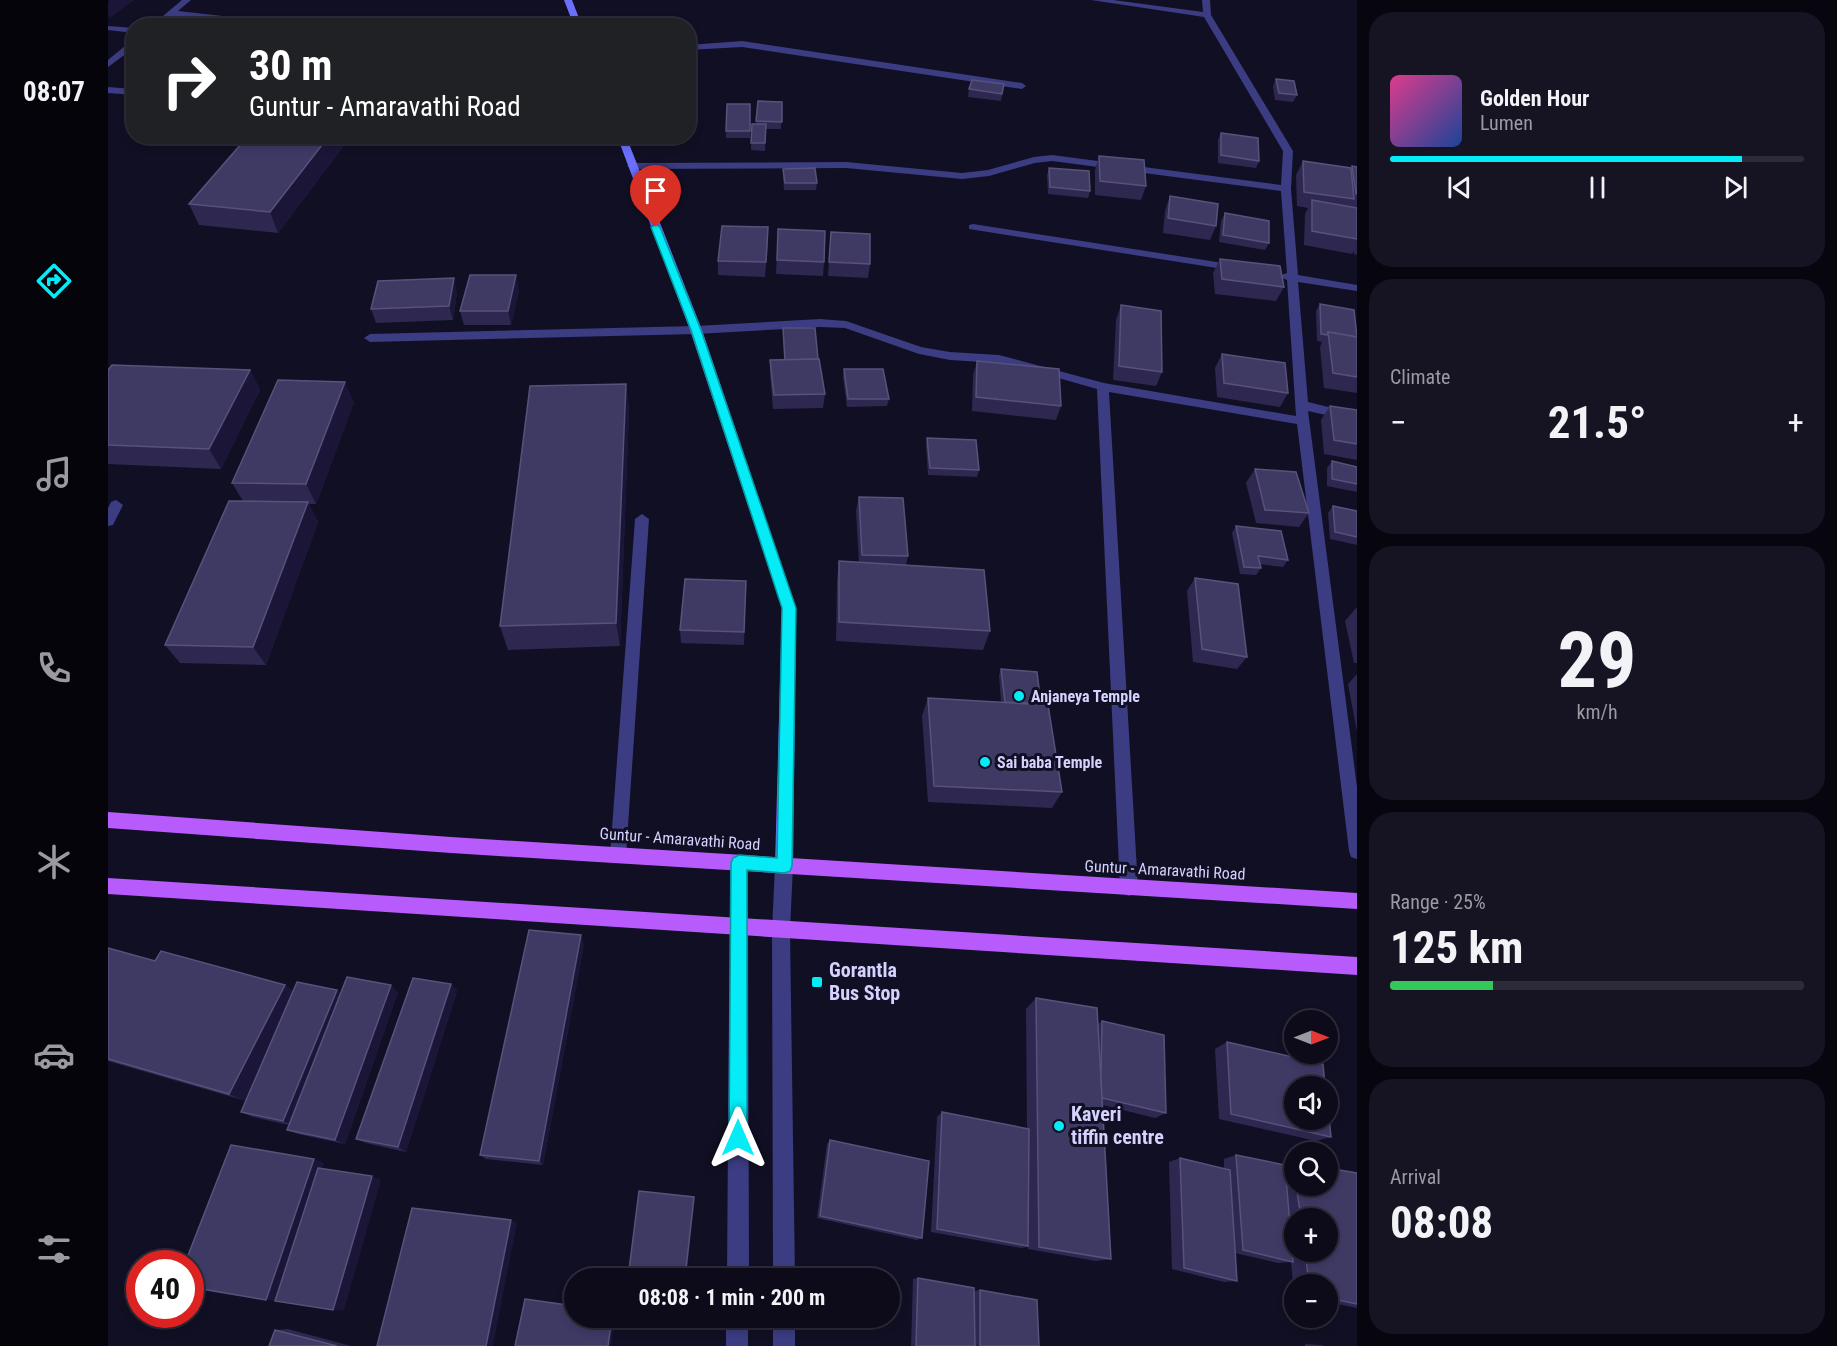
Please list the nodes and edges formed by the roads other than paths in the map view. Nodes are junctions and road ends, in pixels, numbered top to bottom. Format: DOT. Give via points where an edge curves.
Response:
graph roads {
  1 [pos="187,0"];
  2 [pos="568,0"];
  3 [pos="1095,0"];
  4 [pos="1206,0"];
  5 [pos="170,13"];
  6 [pos="1207,15"];
  7 [pos="164,18"];
  8 [pos="222,18"];
  9 [pos="575,18"];
  10 [pos="108,28"];
  11 [pos="126,30"];
  12 [pos="696,47"];
  13 [pos="126,49"];
  14 [pos="108,64"];
  15 [pos="1022,86"];
  16 [pos="108,90"];
  17 [pos="126,91"];
  18 [pos="624,144"];
  19 [pos="632,166"];
  20 [pos="1286,189"];
  21 [pos="973,227"];
  22 [pos="1247,270"];
  23 [pos="1270,274"];
  24 [pos="1293,278"];
  25 [pos="1357,288"];
  26 [pos="696,330"];
  27 [pos="370,338"];
  28 [pos="1103,387"];
  29 [pos="1302,405"];
  30 [pos="1357,418"];
  31 [pos="1303,422"];
  32 [pos="116,506"];
  33 [pos="642,519"];
  34 [pos="108,521"];
  35 [pos="108,820"];
  36 [pos="1357,850"];
  37 [pos="618,855"];
  38 [pos="739,863"];
  39 [pos="784,866"];
  40 [pos="108,886"];
  41 [pos="1129,888"];
  42 [pos="1357,902"];
  43 [pos="739,927"];
  44 [pos="781,930"];
  45 [pos="1357,966"];
  46 [pos="738,1268"];
  47 [pos="784,1268"];
  48 [pos="738,1328"];
  49 [pos="784,1328"];
  50 [pos="737,1346"];
  51 [pos="784,1346"];
  1 -- 5 [label="street"];
  2 -- 9 [label="main road"];
  3 -- 6 [label="street"];
  4 -- 6 [label="street"];
  5 -- 7 [label="street"];
  5 -- 8 [label="street"];
  6 -- 20 [label="street" via="1288,151 1293,169"];
  10 -- 11 [label="street"];
  12 -- 15 [label="street" via="742,44"];
  13 -- 14 [label="street"];
  16 -- 17 [label="street"];
  18 -- 19 [label="main road"];
  19 -- 20 [label="street" via="846,165 962,176 1052,158"];
  19 -- 26 [label="main road"];
  20 -- 24 [label="street"];
  21 -- 22 [label="street"];
  23 -- 24 [label="street"];
  24 -- 25 [label="street"];
  24 -- 29 [label="street"];
  26 -- 27 [label="street"];
  26 -- 28 [label="street" via="846,325 919,350 1028,365"];
  26 -- 39 [label="main road" via="789,608"];
  28 -- 31 [label="street"];
  28 -- 41 [label="street"];
  29 -- 30 [label="street"];
  29 -- 31 [label="street"];
  31 -- 36 [label="street"];
  32 -- 34 [label="street"];
  33 -- 37 [label="street"];
  35 -- 37 [label="main road, Guntur - Amaravathi Road"];
  37 -- 38 [label="main road, Guntur - Amaravathi Road"];
  38 -- 39 [label="main road, Guntur - Amaravathi Road"];
  38 -- 43 [label="street"];
  39 -- 41 [label="main road, Guntur - Amaravathi Road"];
  39 -- 44 [label="street"];
  40 -- 43 [label="main road"];
  41 -- 42 [label="main road, Guntur - Amaravathi Road"];
  43 -- 44 [label="main road"];
  43 -- 46 [label="street"];
  44 -- 45 [label="main road"];
  44 -- 47 [label="street"];
  48 -- 50 [label="street"];
  49 -- 51 [label="street"];
}
